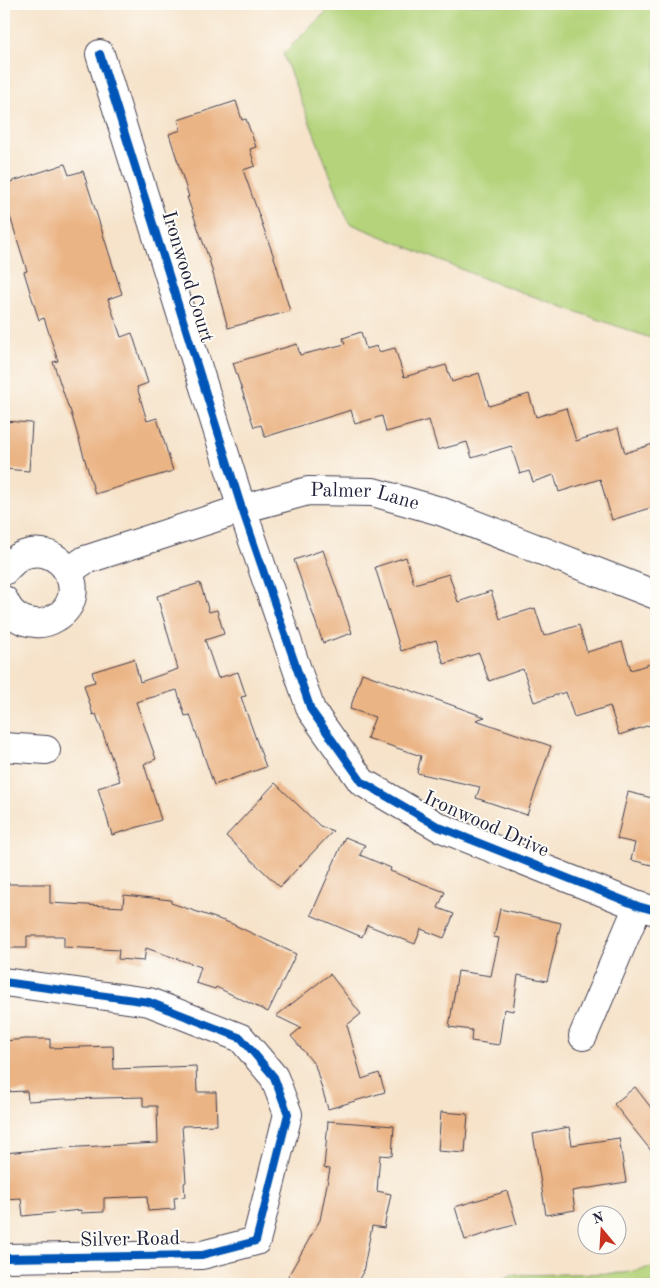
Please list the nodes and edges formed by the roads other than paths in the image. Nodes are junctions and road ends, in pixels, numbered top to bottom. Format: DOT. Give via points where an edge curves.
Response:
graph roads {
  1 [pos="100,54"];
  2 [pos="242,509"];
  3 [pos="68,570"];
  4 [pos="4,571"];
  5 [pos="656,595"];
  6 [pos="4,600"];
  7 [pos="4,747"];
  8 [pos="46,750"];
  9 [pos="647,908"];
  10 [pos="4,982"];
  11 [pos="583,1036"];
  12 [pos="4,1258"];
  1 -- 2 [label="street, Ironwood Court"];
  2 -- 3 [label="street, Palmer Lane" via="85,560"];
  2 -- 5 [label="street, Palmer Lane" via="308,491 373,492 440,511"];
  2 -- 9 [label="street, Ironwood Drive" via="311,710 362,782 439,827"];
  3 -- 4 [label="street" via="52,555 41,552 19,557"];
  3 -- 6 [label="street" via="73,582 72,594 61,615 50,621 26,622 7,608"];
  7 -- 8 [label="street"];
  9 -- 11 [label="street"];
  10 -- 12 [label="street, Silver Road" via="149,1002 242,1038 274,1077 288,1114 256,1241 202,1254"];
}
